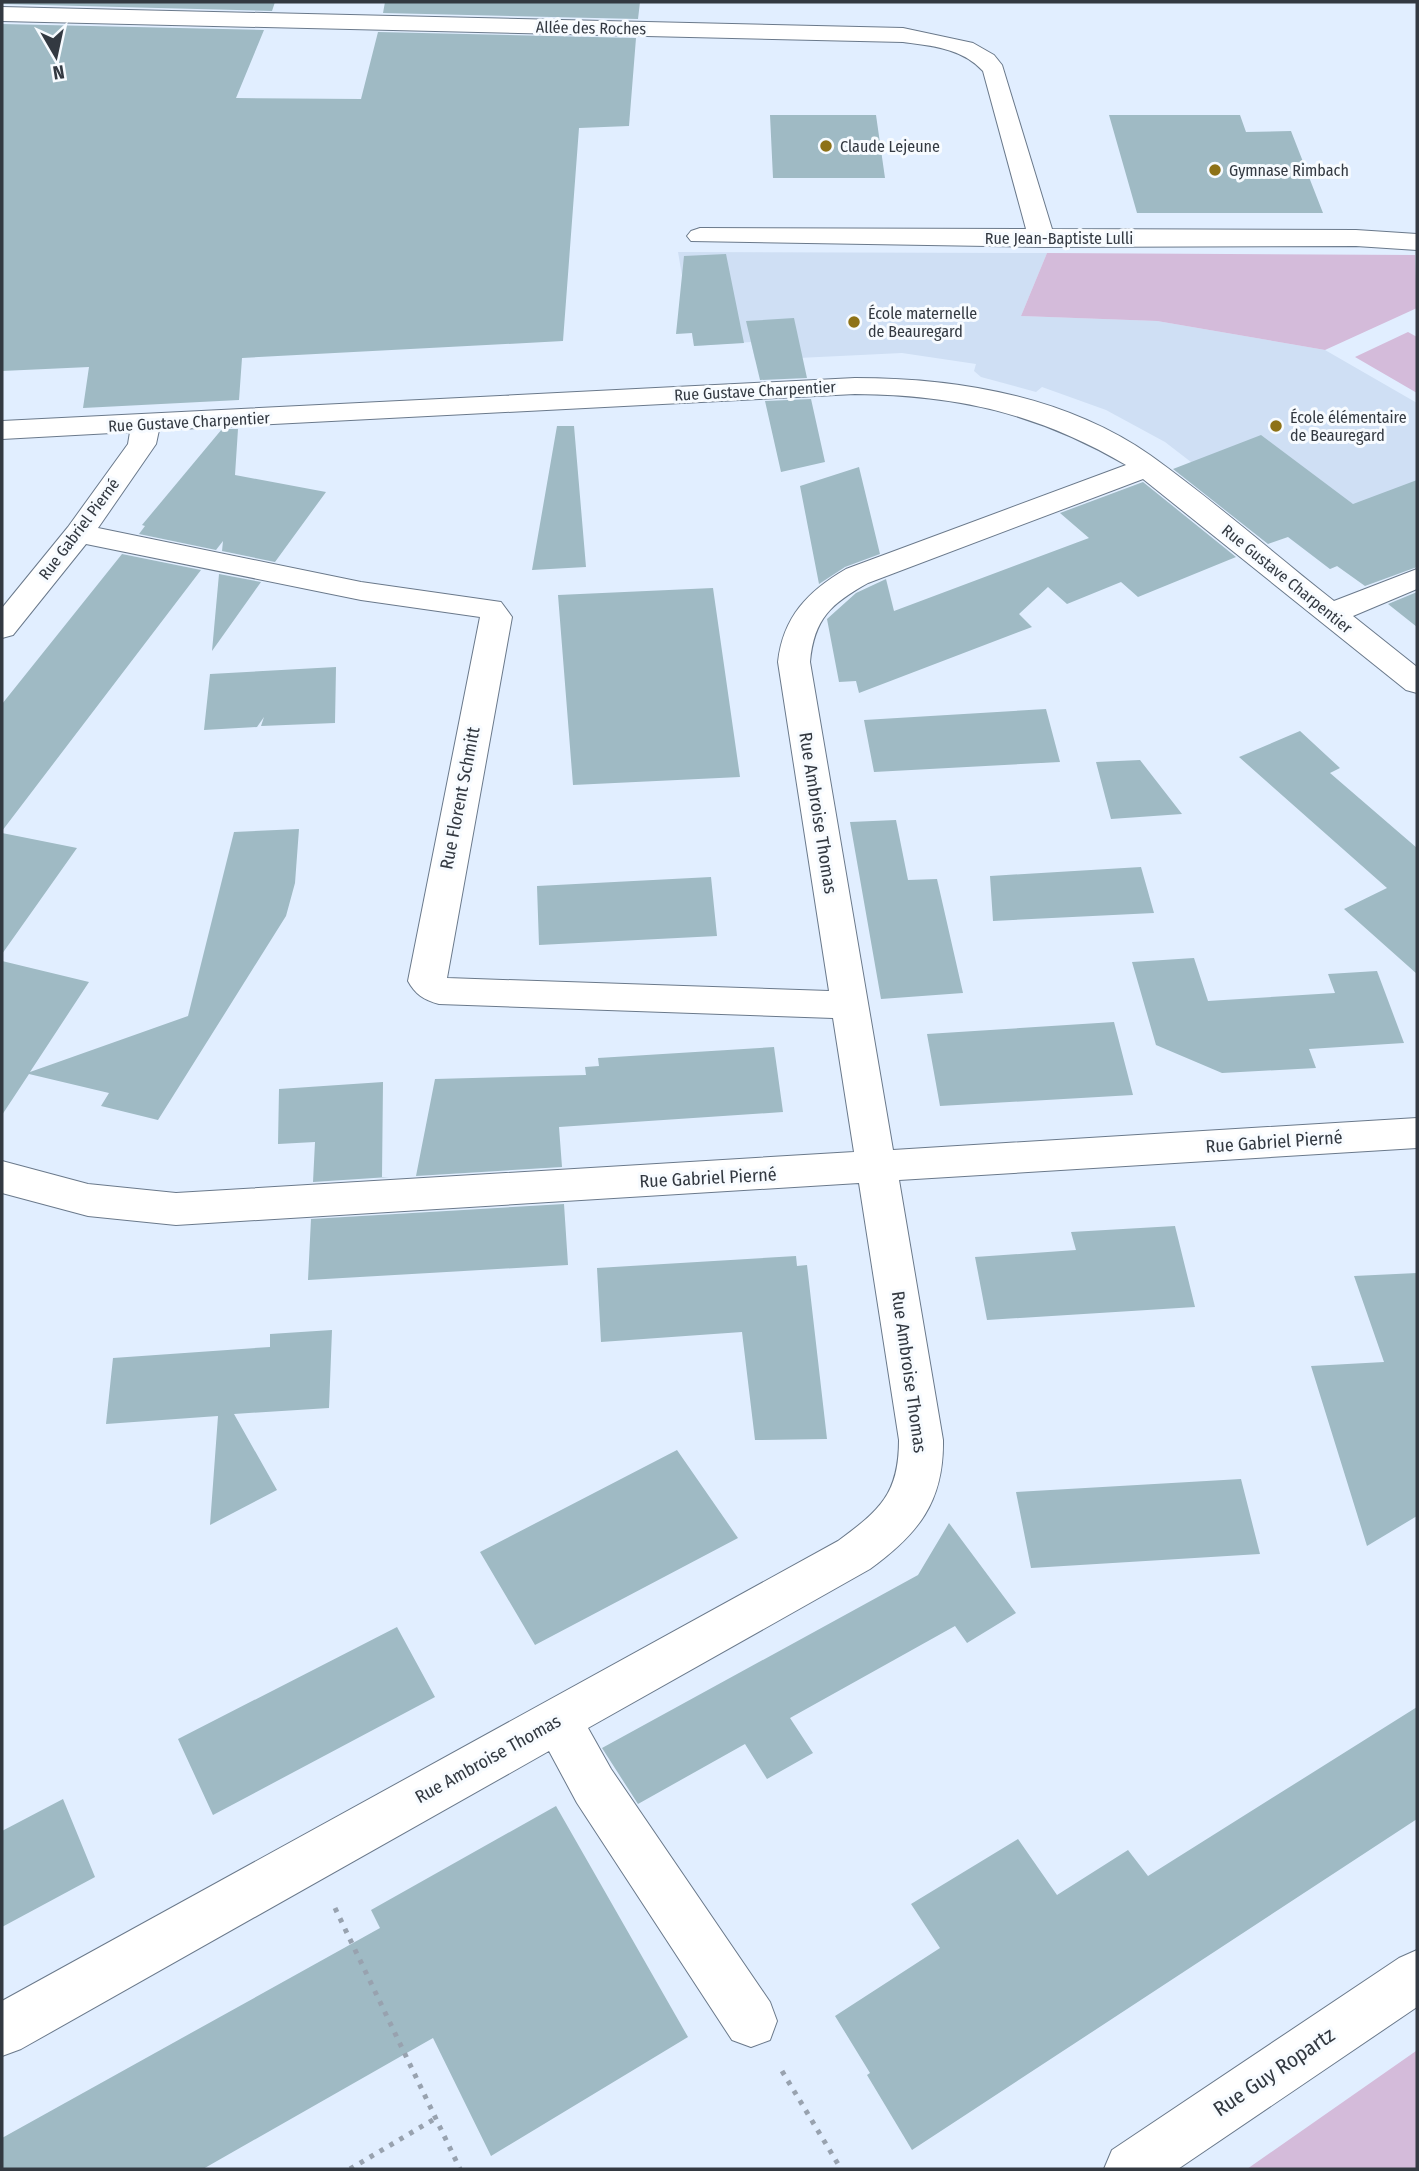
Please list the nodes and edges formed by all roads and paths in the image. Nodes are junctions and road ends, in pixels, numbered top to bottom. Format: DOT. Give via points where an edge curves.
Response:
graph roads {
  1 [pos="2,14"];
  2 [pos="700,236"];
  3 [pos="1042,239"];
  4 [pos="1417,242"];
  5 [pos="146,424"];
  6 [pos="2,430"];
  7 [pos="1148,467"];
  8 [pos="79,533"];
  9 [pos="1417,578"];
  10 [pos="1330,614"];
  11 [pos="2,628"];
  12 [pos="1417,683"];
  13 [pos="849,1005"];
  14 [pos="1417,1133"];
  15 [pos="877,1168"];
  16 [pos="2,1177"];
  17 [pos="558,1720"];
  18 [pos="311,1858"];
  19 [pos="1417,1976"];
  20 [pos="751,2021"];
  21 [pos="2,2030"];
  22 [pos="436,2118"];
  23 [pos="350,2169"];
  24 [pos="460,2169"];
  25 [pos="841,2169"];
  26 [pos="1131,2169"];
  1 -- 3 [label="street, Allée des Roches" via="903,35 939,40 986,58 994,71"];
  2 -- 3 [label="street, Rue Jean-Baptiste Lulli"];
  3 -- 4 [label="street, Rue Jean-Baptiste Lulli" via="1356,238"];
  5 -- 6 [label="street, Rue Gustave Charpentier"];
  5 -- 7 [label="street, Rue Gustave Charpentier" via="889,386 964,392 1035,409 1091,432"];
  5 -- 8 [label="street, Rue Gabriel Pierné" via="142,444"];
  7 -- 10 [label="street, Rue Gustave Charpentier"];
  7 -- 13 [label="street, Rue Ambroise Thomas" via="857,576 831,591 799,627 794,662"];
  8 -- 11 [label="street, Rue Gabriel Pierné"];
  8 -- 13 [label="street, Rue Florent Schmitt" via="361,591 490,609 496,617 441,895 426,981 430,987 439,991"];
  9 -- 10 [label="street"];
  10 -- 12 [label="street, Rue Gustave Charpentier"];
  13 -- 15 [label="street, Rue Ambroise Thomas"];
  14 -- 15 [label="street, Rue Gabriel Pierné"];
  15 -- 16 [label="street, Rue Gabriel Pierné" via="176,1209 89,1202"];
  15 -- 17 [label="street, Rue Ambroise Thomas" via="921,1440 922,1464 915,1493 881,1536 854,1555"];
  17 -- 18 [label="street, Rue Ambroise Thomas"];
  17 -- 20 [label="street" via="594,1786"];
  18 -- 21 [label="street, Rue Ambroise Thomas"];
  18 -- 22 [label="path"];
  19 -- 26 [label="street, Rue Guy Ropartz"];
  20 -- 25 [label="path"];
  22 -- 23 [label="path"];
  22 -- 24 [label="path"];
}
